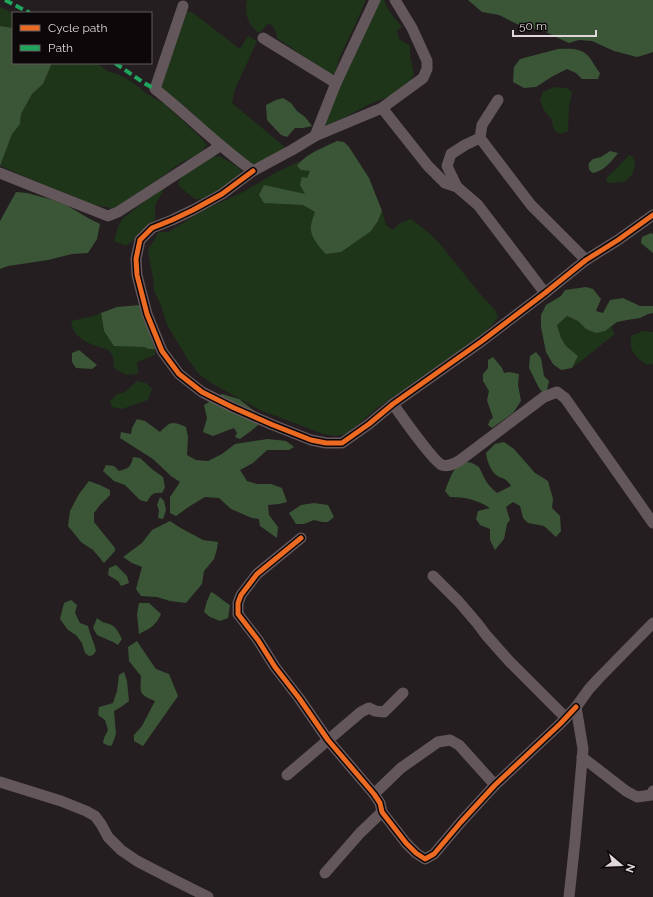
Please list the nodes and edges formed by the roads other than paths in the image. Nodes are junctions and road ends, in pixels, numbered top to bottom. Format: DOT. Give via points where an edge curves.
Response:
graph roads {
  1 [pos="375,0"];
  2 [pos="395,0"];
  3 [pos="183,6"];
  4 [pos="263,38"];
  5 [pos="336,83"];
  6 [pos="498,100"];
  7 [pos="382,108"];
  8 [pos="316,136"];
  9 [pos="480,138"];
  10 [pos="220,146"];
  11 [pos="253,171"];
  12 [pos="0,173"];
  13 [pos="457,187"];
  14 [pos="653,215"];
  15 [pos="586,260"];
  16 [pos="545,293"];
  17 [pos="393,404"];
  18 [pos="653,523"];
  19 [pos="300,538"];
  20 [pos="433,576"];
  21 [pos="653,623"];
  22 [pos="403,693"];
  23 [pos="576,707"];
  24 [pos="566,718"];
  25 [pos="328,740"];
  26 [pos="582,757"];
  27 [pos="287,775"];
  28 [pos="1,785"];
  29 [pos="495,785"];
  30 [pos="653,791"];
  31 [pos="374,794"];
  32 [pos="382,812"];
  33 [pos="325,873"];
  34 [pos="208,897"];
  35 [pos="569,897"];
  1 -- 5 [label="street"];
  2 -- 7 [label="street" via="412,28 427,61 427,69 423,78"];
  3 -- 10 [label="street" via="155,89"];
  4 -- 5 [label="street"];
  5 -- 8 [label="street"];
  6 -- 9 [label="street" via="482,125"];
  7 -- 8 [label="street"];
  7 -- 13 [label="street" via="428,166 445,183"];
  8 -- 11 [label="street"];
  9 -- 13 [label="street" via="451,154 447,166"];
  9 -- 15 [label="street" via="531,205"];
  10 -- 11 [label="street"];
  10 -- 12 [label="street" via="108,216"];
  11 -- 17 [label="street" via="222,194 152,228 140,240 136,259 138,275 147,314 162,350 179,374 202,392 311,440 342,443"];
  13 -- 16 [label="street" via="478,205"];
  14 -- 15 [label="street"];
  15 -- 16 [label="street"];
  16 -- 17 [label="street"];
  17 -- 18 [label="street" via="432,456 440,464 449,466 544,397 557,392 565,398"];
  19 -- 25 [label="street" via="257,574 241,595 238,614"];
  20 -- 24 [label="street" via="460,602 510,662"];
  21 -- 23 [label="street" via="599,678"];
  22 -- 25 [label="street" via="384,712 369,708 361,712"];
  23 -- 24 [label="street"];
  23 -- 26 [label="street"];
  24 -- 29 [label="street"];
  25 -- 27 [label="street"];
  25 -- 31 [label="street"];
  26 -- 30 [label="street" via="637,797 651,795"];
  26 -- 35 [label="street"];
  28 -- 34 [label="street" via="61,801 86,811 95,816 108,837 121,850"];
  29 -- 31 [label="street" via="459,745 450,740 438,742 400,768"];
  29 -- 32 [label="street" via="434,854 425,859 406,843"];
  31 -- 32 [label="street"];
  32 -- 33 [label="street"];
}
